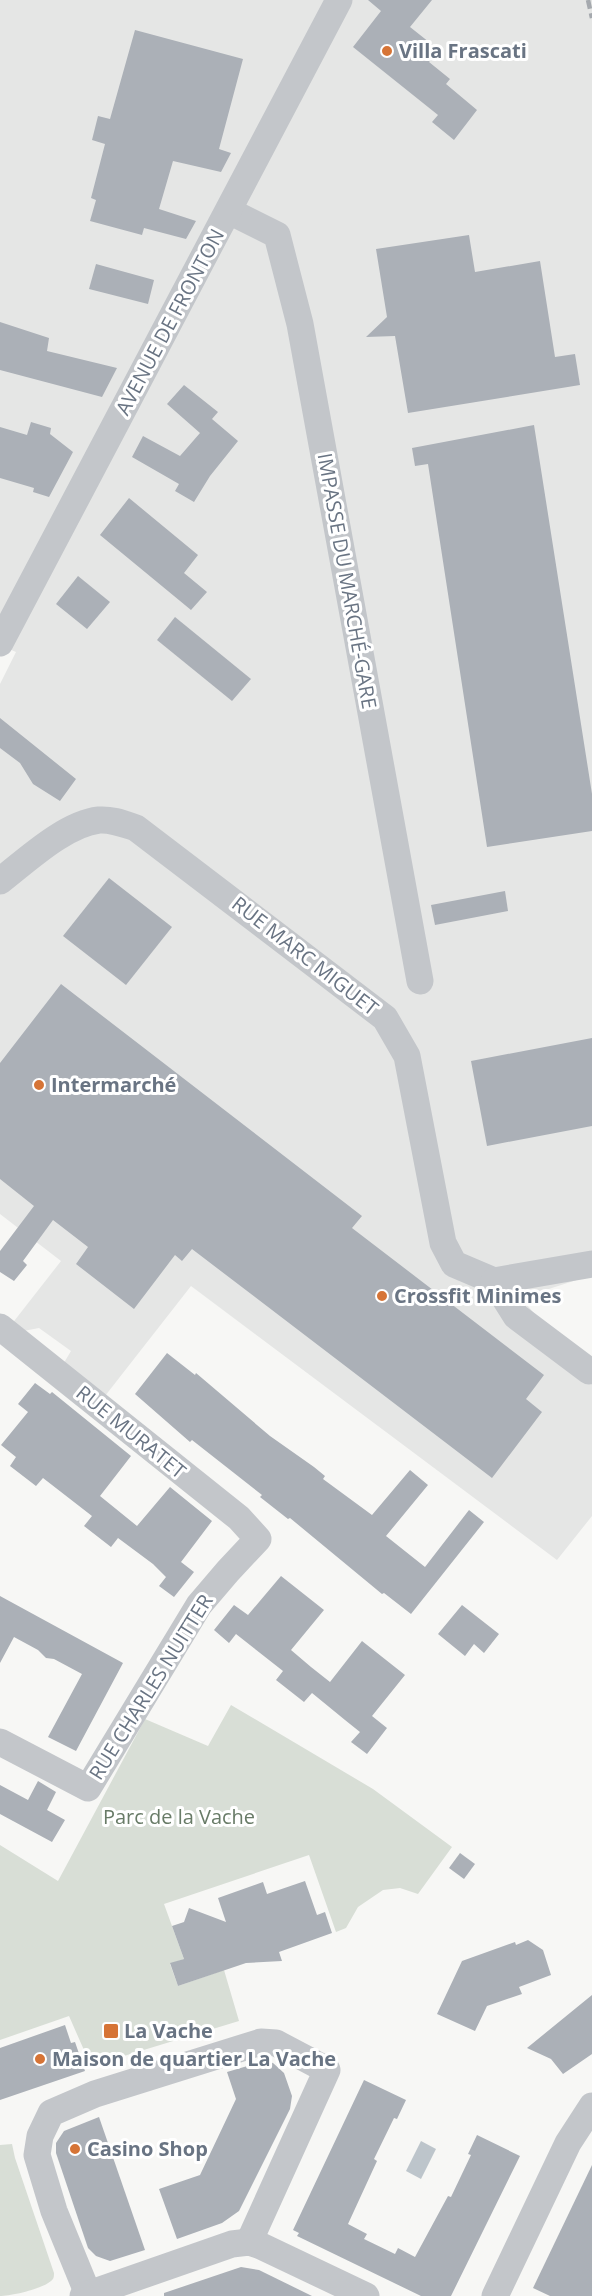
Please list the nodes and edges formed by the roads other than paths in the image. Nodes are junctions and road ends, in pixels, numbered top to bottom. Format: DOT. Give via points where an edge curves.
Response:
graph roads {
  1 [pos="339,0"];
  2 [pos="229,211"];
  3 [pos="0,643"];
  4 [pos="0,881"];
  5 [pos="420,981"];
  6 [pos="592,1264"];
  7 [pos="494,1281"];
  8 [pos="0,1327"];
  9 [pos="589,1371"];
  10 [pos="258,1539"];
  11 [pos="0,1742"];
  12 [pos="592,2106"];
  13 [pos="249,2242"];
  14 [pos="85,2295"];
  15 [pos="366,2296"];
  16 [pos="495,2296"];
  1 -- 2 [label="street, AVENUE DE FRONTON"];
  2 -- 3 [label="street, AVENUE DE FRONTON"];
  2 -- 5 [label="street, IMPASSE DU MARCHÉ-GARE" via="277,235 300,324"];
  4 -- 7 [label="street, RUE MARC MIGUET" via="64,833 83,824 100,820 136,828 385,1018 408,1056 443,1243 454,1264"];
  6 -- 7 [label="street"];
  7 -- 9 [label="street" via="516,1316"];
  8 -- 10 [label="street, RUE MURATET" via="239,1518"];
  10 -- 11 [label="street, RUE CHARLES NUITTER" via="199,1605 88,1788"];
  12 -- 16 [label="street" via="568,2143"];
  13 -- 14 [label="street" via="232,2244"];
  13 -- 14 [label="street" via="327,2070 276,2043 261,2042 95,2094 51,2113 40,2136 37,2155"];
  13 -- 15 [label="street"];
}
